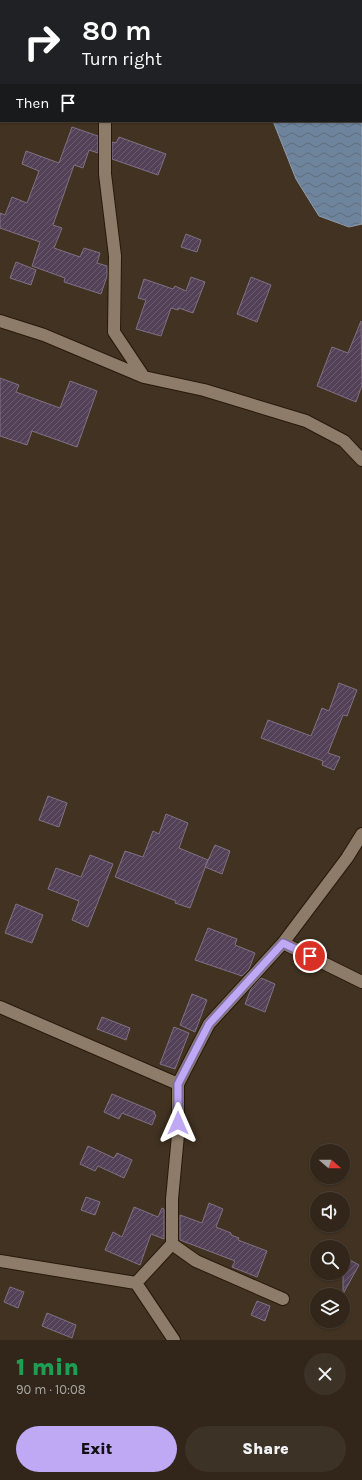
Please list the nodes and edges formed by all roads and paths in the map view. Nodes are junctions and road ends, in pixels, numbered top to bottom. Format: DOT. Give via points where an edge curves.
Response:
graph roads {
  1 [pos="105,122"];
  2 [pos="0,321"];
  3 [pos="144,377"];
  4 [pos="362,460"];
  5 [pos="362,834"];
  6 [pos="283,943"];
  7 [pos="362,982"];
  8 [pos="0,1007"];
  9 [pos="178,1084"];
  10 [pos="172,1244"];
  11 [pos="0,1261"];
  12 [pos="136,1283"];
  13 [pos="283,1299"];
  14 [pos="174,1340"];
  1 -- 3 [label="street" via="106,174 115,256 114,332"];
  2 -- 3 [label="street" via="44,335"];
  3 -- 4 [label="street" via="204,390 306,421 344,441"];
  5 -- 6 [label="street"];
  6 -- 7 [label="street"];
  6 -- 9 [label="street" via="209,1024"];
  8 -- 9 [label="street"];
  9 -- 10 [label="street"];
  10 -- 12 [label="street"];
  10 -- 13 [label="street" via="196,1261"];
  11 -- 12 [label="street"];
  12 -- 14 [label="street"];
}
